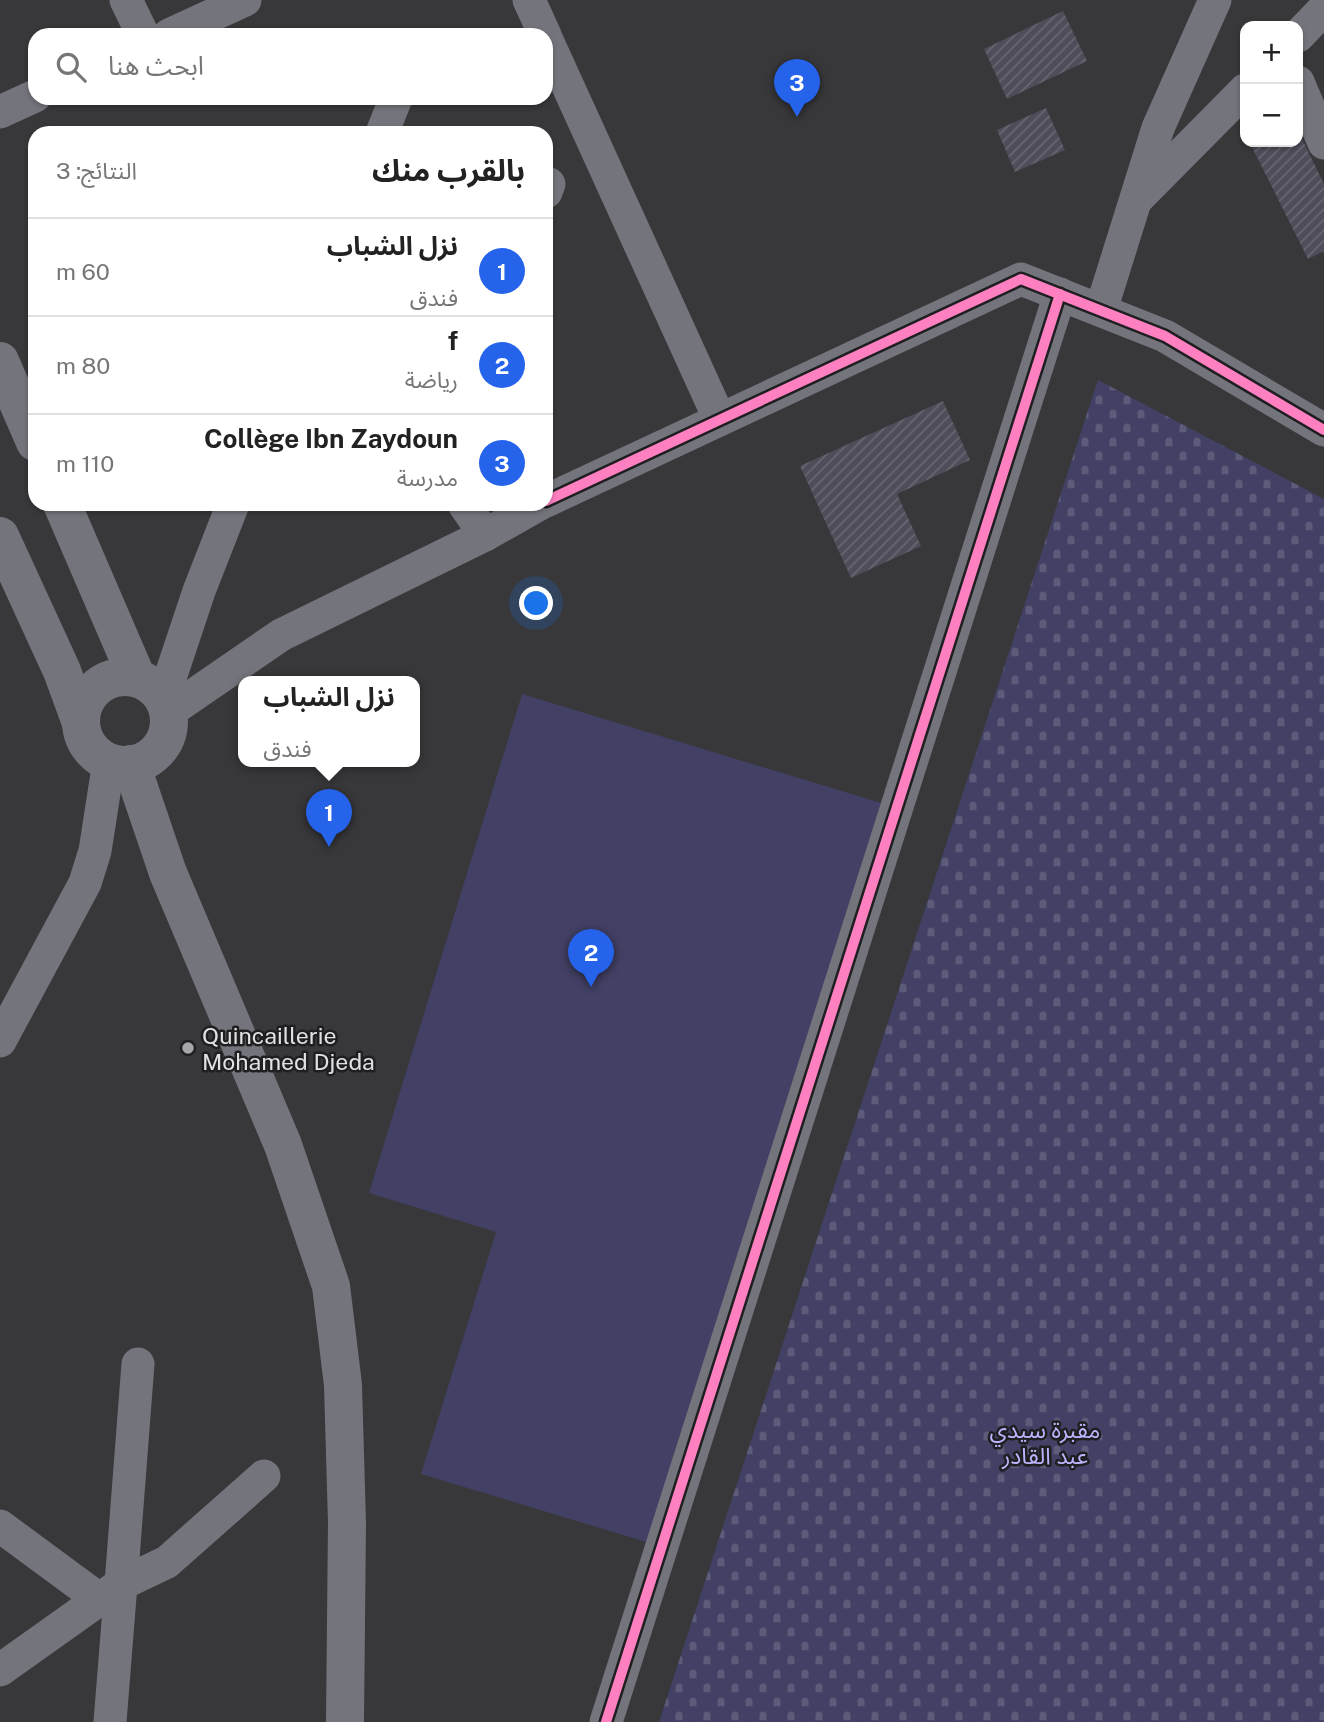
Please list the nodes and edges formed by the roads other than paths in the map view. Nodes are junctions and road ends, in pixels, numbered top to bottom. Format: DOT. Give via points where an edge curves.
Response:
graph roads {
  1 [pos="125,0"];
  2 [pos="245,0"];
  3 [pos="529,0"];
  4 [pos="1215,0"];
  5 [pos="1324,9"];
  6 [pos="139,28"];
  7 [pos="184,28"];
  8 [pos="541,28"];
  9 [pos="1303,31"];
  10 [pos="553,54"];
  11 [pos="1299,84"];
  12 [pos="1240,95"];
  13 [pos="28,99"];
  14 [pos="393,105"];
  15 [pos="0,112"];
  16 [pos="385,126"];
  17 [pos="1324,143"];
  18 [pos="1134,202"];
  19 [pos="1060,294"];
  20 [pos="1101,310"];
  21 [pos="0,361"];
  22 [pos="719,418"];
  23 [pos="28,426"];
  24 [pos="1324,430"];
  25 [pos="553,498"];
  26 [pos="65,511"];
  27 [pos="230,511"];
  28 [pos="469,511"];
  29 [pos="528,511"];
  30 [pos="485,535"];
  31 [pos="0,536"];
  32 [pos="156,696"];
  33 [pos="81,723"];
  34 [pos="120,763"];
  35 [pos="0,1041"];
  36 [pos="138,1364"];
  37 [pos="264,1476"];
  38 [pos="0,1526"];
  39 [pos="110,1592"];
  40 [pos="0,1670"];
  41 [pos="110,1722"];
  42 [pos="345,1722"];
  43 [pos="606,1722"];
  1 -- 6 [label="street"];
  2 -- 7 [label="street"];
  3 -- 8 [label="street"];
  4 -- 18 [label="street" via="1158,128"];
  5 -- 9 [label="street"];
  10 -- 22 [label="street"];
  11 -- 17 [label="street"];
  12 -- 18 [label="street"];
  13 -- 15 [label="street"];
  14 -- 16 [label="street"];
  18 -- 20 [label="street"];
  19 -- 20 [label="street"];
  19 -- 22 [label="street" via="1021,278"];
  19 -- 43 [label="street"];
  20 -- 24 [label="street" via="1165,336"];
  21 -- 23 [label="main road"];
  22 -- 25 [label="street"];
  26 -- 32 [label="main road"];
  27 -- 32 [label="street"];
  28 -- 30 [label="street"];
  29 -- 30 [label="street"];
  30 -- 32 [label="street"];
  31 -- 33 [label="main road"];
  32 -- 33 [label="main road" via="123,677 97,687 82,709"];
  32 -- 34 [label="main road" via="169,724 161,746 153,755"];
  33 -- 34 [label="main road" via="89,746"];
  34 -- 35 [label="street" via="85,883"];
  34 -- 42 [label="main road" via="283,1145 331,1286 343,1385"];
  36 -- 39 [label="street"];
  37 -- 39 [label="street" via="167,1562"];
  38 -- 39 [label="street"];
  39 -- 40 [label="street"];
  39 -- 41 [label="street"];
}
